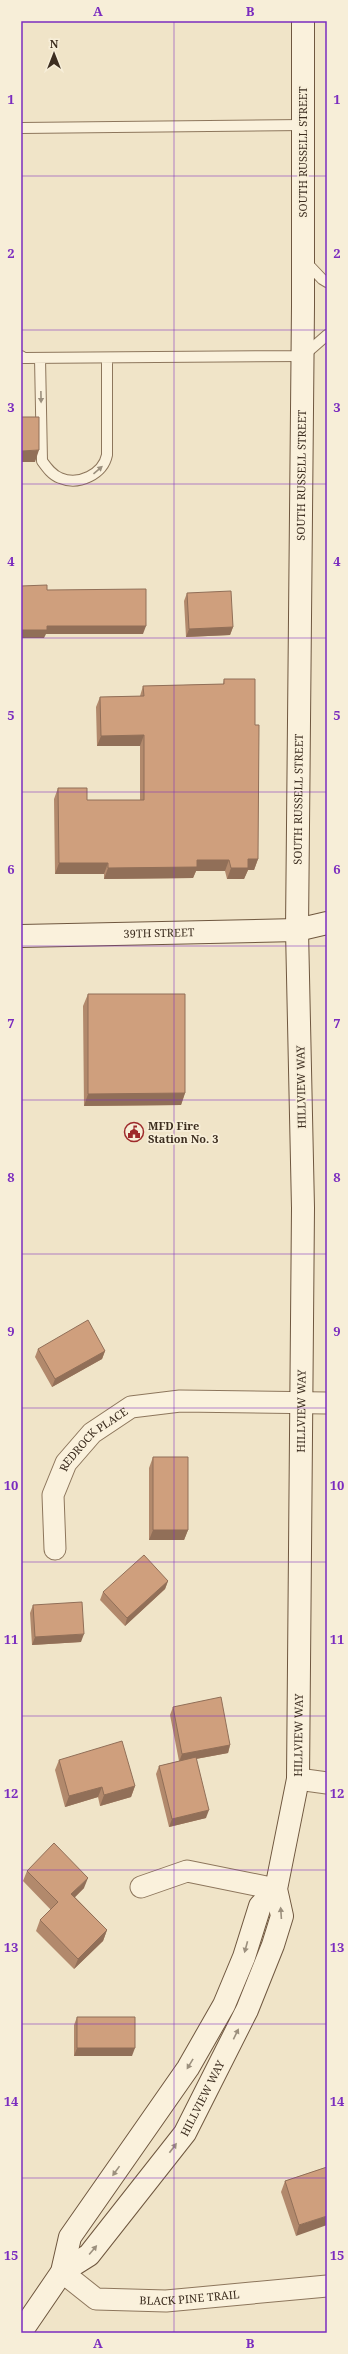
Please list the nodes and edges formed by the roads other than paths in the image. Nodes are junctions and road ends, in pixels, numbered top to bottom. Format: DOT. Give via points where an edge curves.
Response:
graph roads {
  1 [pos="303,21"];
  2 [pos="303,125"];
  3 [pos="21,128"];
  4 [pos="303,259"];
  5 [pos="327,282"];
  6 [pos="327,335"];
  7 [pos="21,356"];
  8 [pos="303,356"];
  9 [pos="40,358"];
  10 [pos="107,358"];
  11 [pos="327,923"];
  12 [pos="297,930"];
  13 [pos="21,936"];
  14 [pos="327,940"];
  15 [pos="302,1402"];
  16 [pos="327,1403"];
  17 [pos="55,1549"];
  18 [pos="298,1779"];
  19 [pos="327,1782"];
  20 [pos="141,1887"];
  21 [pos="276,1889"];
  22 [pos="62,2272"];
  23 [pos="327,2286"];
  24 [pos="21,2332"];
  1 -- 2 [label="street, SOUTH RUSSELL STREET"];
  2 -- 3 [label="lane"];
  2 -- 4 [label="street, SOUTH RUSSELL STREET"];
  4 -- 5 [label="lane"];
  4 -- 8 [label="street, SOUTH RUSSELL STREET"];
  6 -- 8 [label="lane"];
  7 -- 9 [label="lane"];
  8 -- 10 [label="lane"];
  8 -- 12 [label="street, SOUTH RUSSELL STREET"];
  9 -- 10 [label="lane"];
  9 -- 10 [label="lane, one-way" via="42,461 60,478 70,480 85,479 98,472 105,463"];
  11 -- 12 [label="street"];
  12 -- 13 [label="street, 39TH STREET"];
  12 -- 14 [label="street"];
  12 -- 15 [label="street, HILLVIEW WAY" via="303,1208"];
  15 -- 16 [label="street, REDROCK PLACE"];
  15 -- 17 [label="street, REDROCK PLACE" via="180,1401 131,1407 92,1433 66,1463 53,1495"];
  15 -- 18 [label="street, HILLVIEW WAY"];
  18 -- 19 [label="street"];
  18 -- 21 [label="street, HILLVIEW WAY"];
  20 -- 21 [label="street" via="187,1871"];
  21 -- 22 [label="street, HILLVIEW WAY, one-way" via="260,1906 244,1957 224,2005 188,2068 70,2237"];
  22 -- 21 [label="street, HILLVIEW WAY, one-way" via="89,2256 185,2133 247,2010 273,1946 282,1916"];
  22 -- 23 [label="street, BLACK PINE TRAIL" via="96,2299 166,2301"];
  22 -- 24 [label="street, HILLVIEW WAY"];
}
